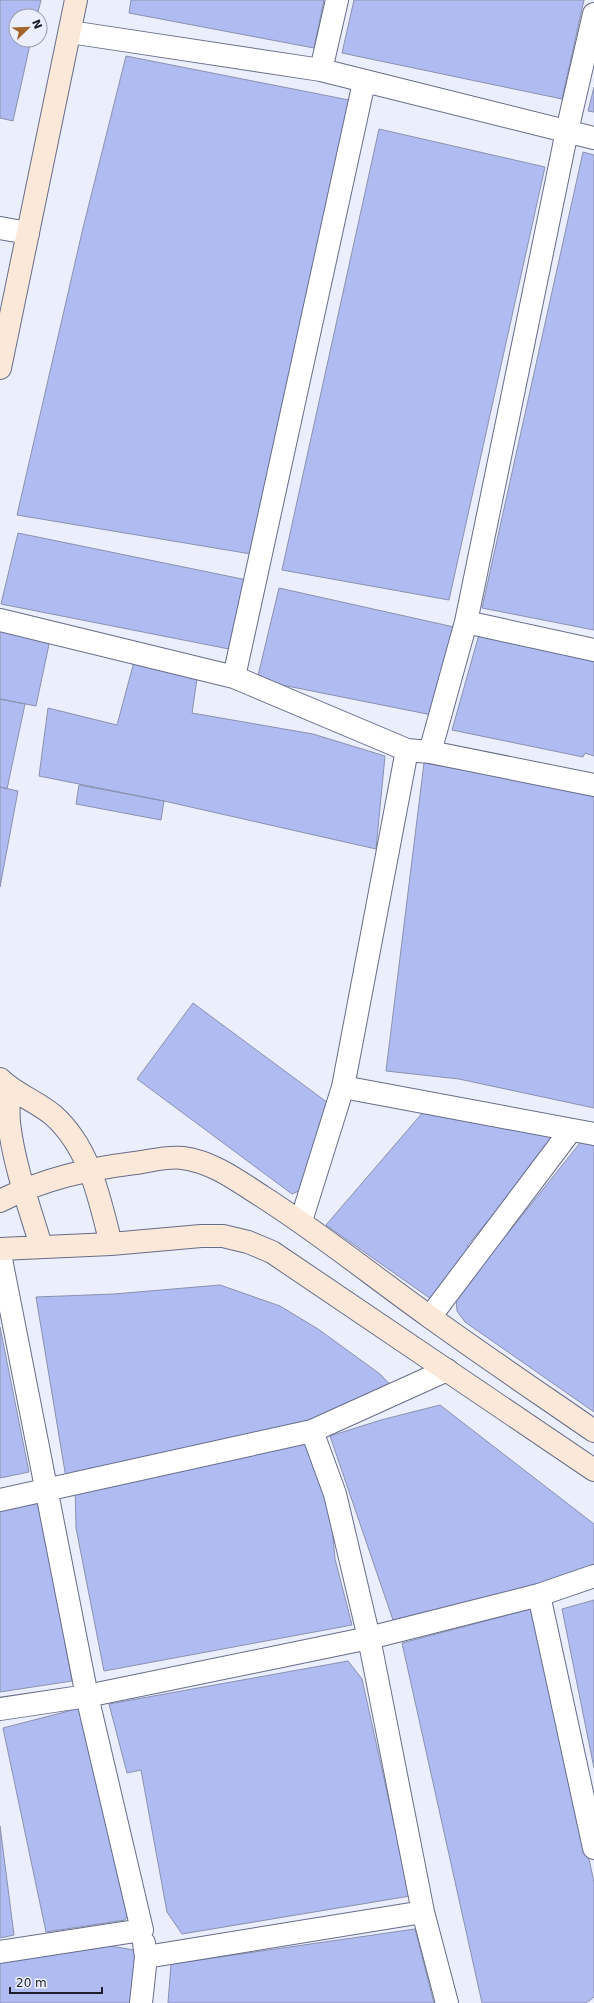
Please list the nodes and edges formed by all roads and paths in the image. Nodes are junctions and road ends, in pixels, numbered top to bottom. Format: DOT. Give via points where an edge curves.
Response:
graph roads {
  1 [pos="76,0"];
  2 [pos="337,0"];
  3 [pos="594,14"];
  4 [pos="70,32"];
  5 [pos="321,70"];
  6 [pos="364,82"];
  7 [pos="567,131"];
  8 [pos="594,138"];
  9 [pos="0,228"];
  10 [pos="28,233"];
  11 [pos="0,368"];
  12 [pos="0,620"];
  13 [pos="466,622"];
  14 [pos="594,650"];
  15 [pos="234,677"];
  16 [pos="407,750"];
  17 [pos="430,752"];
  18 [pos="594,786"];
  19 [pos="5,1084"];
  20 [pos="343,1087"];
  21 [pos="571,1130"];
  22 [pos="594,1134"];
  23 [pos="90,1169"];
  24 [pos="24,1189"];
  25 [pos="0,1201"];
  26 [pos="300,1221"];
  27 [pos="111,1244"];
  28 [pos="41,1246"];
  29 [pos="0,1249"];
  30 [pos="0,1254"];
  31 [pos="430,1317"];
  32 [pos="447,1370"];
  33 [pos="594,1430"];
  34 [pos="312,1431"];
  35 [pos="594,1470"];
  36 [pos="45,1492"];
  37 [pos="0,1500"];
  38 [pos="594,1576"];
  39 [pos="539,1595"];
  40 [pos="368,1638"];
  41 [pos="87,1696"];
  42 [pos="0,1709"];
  43 [pos="594,1848"];
  44 [pos="423,1912"];
  45 [pos="142,1930"];
  46 [pos="0,1952"];
  47 [pos="146,1957"];
  48 [pos="141,2003"];
  49 [pos="447,2003"];
  1 -- 4 [label="street"];
  2 -- 5 [label="street"];
  3 -- 7 [label="street"];
  4 -- 5 [label="street"];
  4 -- 10 [label="street"];
  5 -- 6 [label="street"];
  6 -- 7 [label="street"];
  6 -- 15 [label="street"];
  7 -- 8 [label="street"];
  7 -- 13 [label="street"];
  9 -- 10 [label="street"];
  10 -- 11 [label="street"];
  12 -- 15 [label="street"];
  13 -- 14 [label="street"];
  13 -- 17 [label="street"];
  15 -- 16 [label="street"];
  16 -- 17 [label="street"];
  16 -- 20 [label="street"];
  17 -- 18 [label="street"];
  19 -- 23 [label="street" via="53,1116 78,1144"];
  19 -- 24 [label="street" via="9,1122"];
  20 -- 21 [label="street"];
  20 -- 26 [label="street"];
  21 -- 22 [label="street"];
  21 -- 31 [label="street"];
  23 -- 24 [label="street"];
  23 -- 26 [label="street" via="182,1158 222,1171"];
  23 -- 27 [label="street"];
  24 -- 25 [label="street"];
  24 -- 28 [label="street"];
  26 -- 31 [label="street"];
  27 -- 28 [label="street"];
  27 -- 32 [label="street" via="201,1236 224,1236 248,1242 272,1252"];
  28 -- 29 [label="street"];
  30 -- 36 [label="street"];
  31 -- 33 [label="street"];
  32 -- 34 [label="street"];
  32 -- 35 [label="street"];
  34 -- 36 [label="street"];
  34 -- 40 [label="street" via="335,1494"];
  36 -- 37 [label="street"];
  36 -- 41 [label="street"];
  38 -- 39 [label="street"];
  39 -- 40 [label="street"];
  39 -- 43 [label="street"];
  40 -- 41 [label="street"];
  40 -- 44 [label="street"];
  41 -- 42 [label="street"];
  41 -- 45 [label="street"];
  44 -- 47 [label="street"];
  44 -- 49 [label="street"];
  45 -- 46 [label="street"];
  45 -- 47 [label="street"];
  47 -- 48 [label="street"];
}
